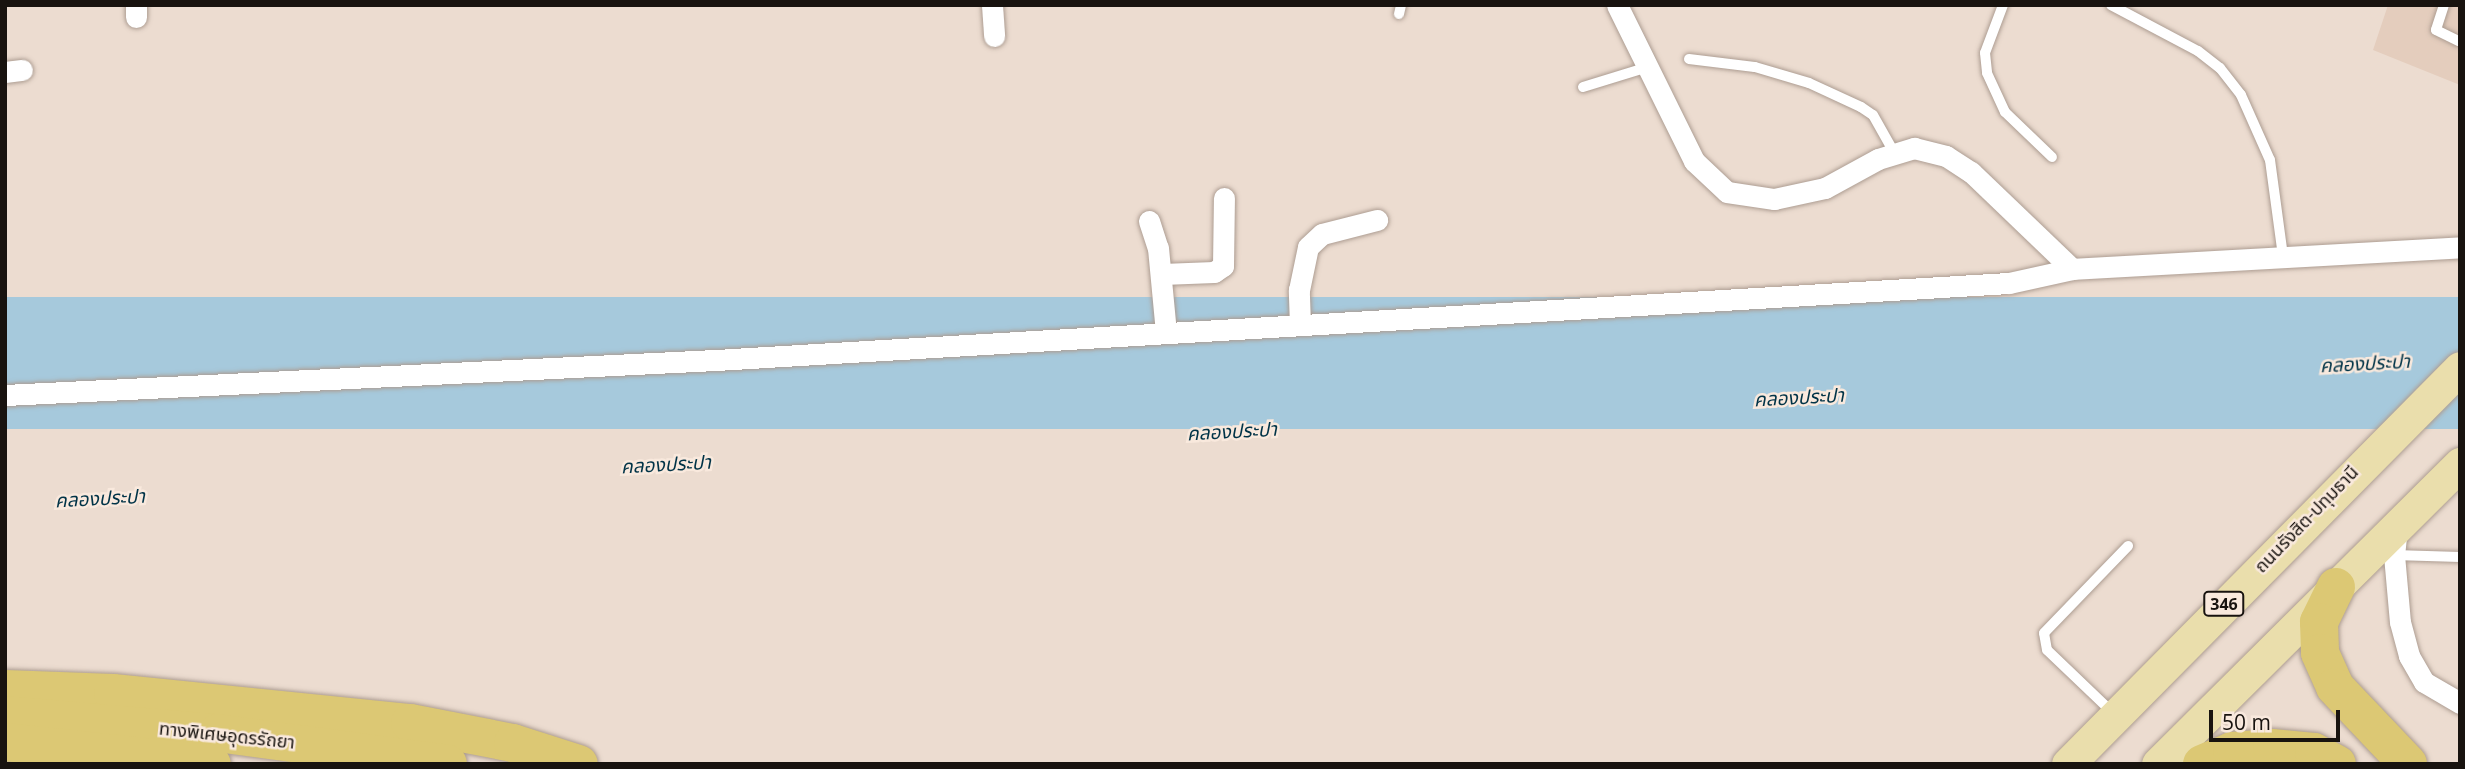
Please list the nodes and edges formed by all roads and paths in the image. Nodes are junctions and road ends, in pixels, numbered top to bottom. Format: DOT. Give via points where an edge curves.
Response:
graph roads {
  1 [pos="992,5"];
  2 [pos="1617,5"];
  3 [pos="2003,5"];
  4 [pos="2111,5"];
  5 [pos="2444,5"];
  6 [pos="994,36"];
  7 [pos="2459,41"];
  8 [pos="1689,59"];
  9 [pos="1648,67"];
  10 [pos="1583,87"];
  11 [pos="1895,154"];
  12 [pos="2052,157"];
  13 [pos="1224,198"];
  14 [pos="1377,220"];
  15 [pos="1149,221"];
  16 [pos="2460,247"];
  17 [pos="2283,256"];
  18 [pos="2072,269"];
  19 [pos="1162,274"];
  20 [pos="1300,325"];
  21 [pos="1166,332"];
  22 [pos="2460,368"];
  23 [pos="5,395"];
  24 [pos="2460,464"];
  25 [pos="2396,541"];
  26 [pos="2128,545"];
  27 [pos="2460,557"];
  28 [pos="2336,587"];
  29 [pos="5,689"];
  30 [pos="2460,702"];
  31 [pos="5,715"];
  32 [pos="2116,715"];
  33 [pos="5,742"];
  34 [pos="212,764"];
  35 [pos="447,764"];
  36 [pos="579,764"];
  37 [pos="2068,764"];
  38 [pos="2158,764"];
  39 [pos="2202,764"];
  40 [pos="2337,764"];
  41 [pos="2408,764"];
  1 -- 6 [label="street"];
  2 -- 9 [label="street"];
  3 -- 12 [label="lane" via="1985,53 1987,73 2005,112"];
  4 -- 17 [label="lane" via="2199,51 2241,95 2270,160"];
  5 -- 7 [label="lane" via="2436,30"];
  8 -- 11 [label="lane" via="1755,67 1808,83 1861,107 1873,115"];
  9 -- 10 [label="lane"];
  9 -- 11 [label="street" via="1694,161 1727,192 1774,200 1825,188"];
  11 -- 18 [label="street" via="1914,148 1945,156 1970,172"];
  13 -- 19 [label="street" via="1223,266 1214,272"];
  14 -- 20 [label="street" via="1322,234 1308,247 1299,290"];
  15 -- 19 [label="street"];
  16 -- 17 [label="street"];
  17 -- 18 [label="street"];
  18 -- 20 [label="street" via="2009,283"];
  19 -- 21 [label="street"];
  20 -- 21 [label="street"];
  21 -- 23 [label="street"];
  22 -- 32 [label="main road, ถนนรังสิต-ปทุมธานี / 346"];
  24 -- 25 [label="main road" via="2421,501"];
  25 -- 27 [label="lane"];
  25 -- 28 [label="main road"];
  25 -- 30 [label="street" via="2400,622 2409,656 2424,682"];
  26 -- 32 [label="lane" via="2044,633 2047,650"];
  28 -- 38 [label="main road"];
  28 -- 41 [label="highway" via="2319,622 2320,653 2334,687"];
  29 -- 36 [label="highway" via="113,693 410,723 513,743"];
  31 -- 35 [label="highway, ทางพิเศษอุดรรัถยา" via="230,735"];
  32 -- 37 [label="main road, ถนนรังสิต-ปทุมธานี / 346"];
  33 -- 34 [label="highway, ทางพิเศษอุดรรัถยา"];
  39 -- 40 [label="highway" via="2232,751 2272,748 2314,751"];
}
